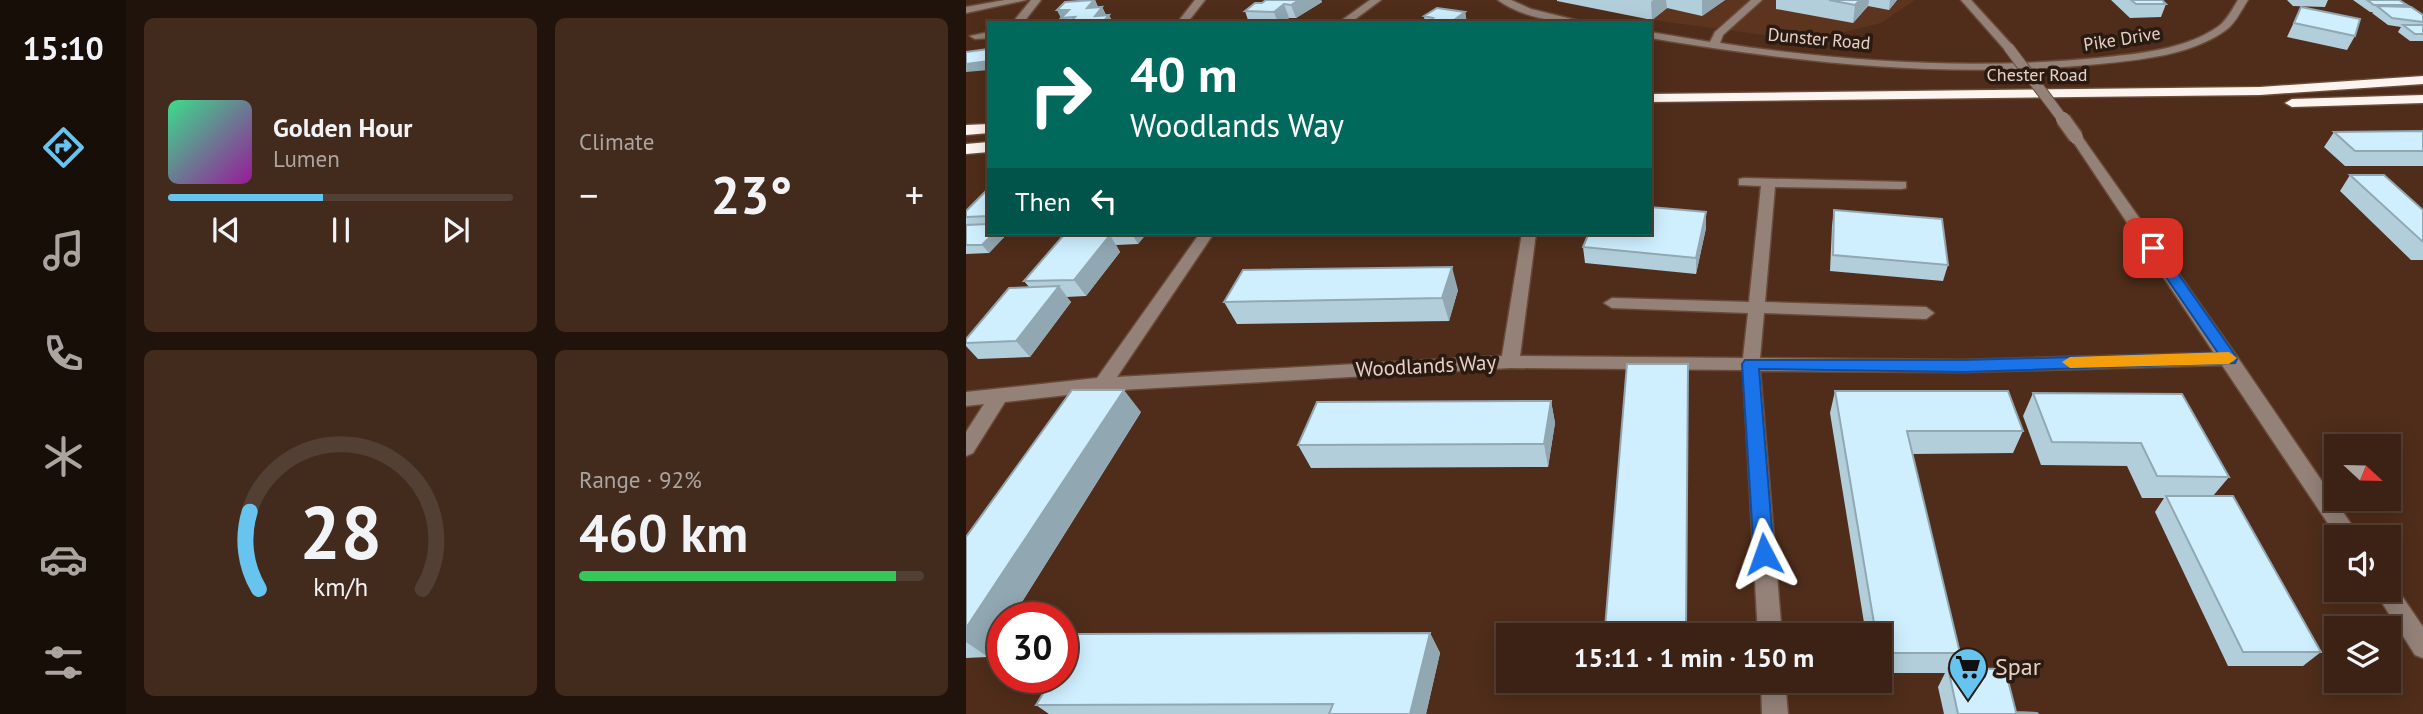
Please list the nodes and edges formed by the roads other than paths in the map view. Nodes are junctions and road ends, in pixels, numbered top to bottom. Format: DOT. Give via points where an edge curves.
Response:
graph roads {
  1 [pos="1020,0"];
  2 [pos="1036,0"];
  3 [pos="1200,0"];
  4 [pos="1376,0"];
  5 [pos="1503,0"];
  6 [pos="1758,0"];
  7 [pos="1966,0"];
  8 [pos="2243,0"];
  9 [pos="966,10"];
  10 [pos="1019,21"];
  11 [pos="1184,21"];
  12 [pos="1345,21"];
  13 [pos="1574,21"];
  14 [pos="987,35"];
  15 [pos="1652,35"];
  16 [pos="975,36"];
  17 [pos="1713,46"];
  18 [pos="1985,65"];
  19 [pos="2423,79"];
  20 [pos="1652,98"];
  21 [pos="2423,99"];
  22 [pos="1652,108"];
  23 [pos="987,128"];
  24 [pos="966,130"];
  25 [pos="987,147"];
  26 [pos="966,149"];
  27 [pos="1744,182"];
  28 [pos="1768,183"];
  29 [pos="1900,185"];
  30 [pos="1207,235"];
  31 [pos="1529,235"];
  32 [pos="1612,303"];
  33 [pos="1756,307"];
  34 [pos="1926,313"];
  35 [pos="2230,359"];
  36 [pos="1510,362"];
  37 [pos="1751,364"];
  38 [pos="1102,384"];
  39 [pos="998,397"];
  40 [pos="966,399"];
  41 [pos="966,448"];
  42 [pos="2341,525"];
  43 [pos="2393,602"];
  44 [pos="1769,623"];
  45 [pos="2423,647"];
  46 [pos="1774,693"];
  47 [pos="1775,714"];
  1 -- 9 [label="street"];
  2 -- 10 [label="street"];
  3 -- 11 [label="street"];
  4 -- 12 [label="street"];
  5 -- 13 [label="street"];
  6 -- 17 [label="street" via="1719,34"];
  7 -- 35 [label="street, bridge" via="2076,137"];
  8 -- 18 [label="street, Pike Drive" via="2234,20 2223,29 2188,45 2137,58 2071,65"];
  14 -- 16 [label="street"];
  15 -- 17 [label="street, Dunster Road"];
  17 -- 18 [label="street, Dunster Road" via="1850,61"];
  19 -- 20 [label="highway, Chester Road" via="2260,92"];
  21 -- 22 [label="highway, Chester Road" via="2129,107"];
  23 -- 24 [label="highway"];
  25 -- 26 [label="highway"];
  27 -- 28 [label="street"];
  28 -- 29 [label="street"];
  28 -- 33 [label="street"];
  30 -- 38 [label="street"];
  31 -- 36 [label="street"];
  32 -- 33 [label="street"];
  33 -- 34 [label="street"];
  33 -- 37 [label="street"];
  35 -- 37 [label="street, Woodlands Way" via="1964,366"];
  35 -- 42 [label="street"];
  36 -- 37 [label="street, Woodlands Way"];
  36 -- 38 [label="street, Woodlands Way"];
  37 -- 44 [label="street"];
  38 -- 39 [label="street, Woodlands Way"];
  39 -- 40 [label="street, Woodlands Way"];
  39 -- 41 [label="street"];
  43 -- 45 [label="street"];
  46 -- 47 [label="street"];
}
